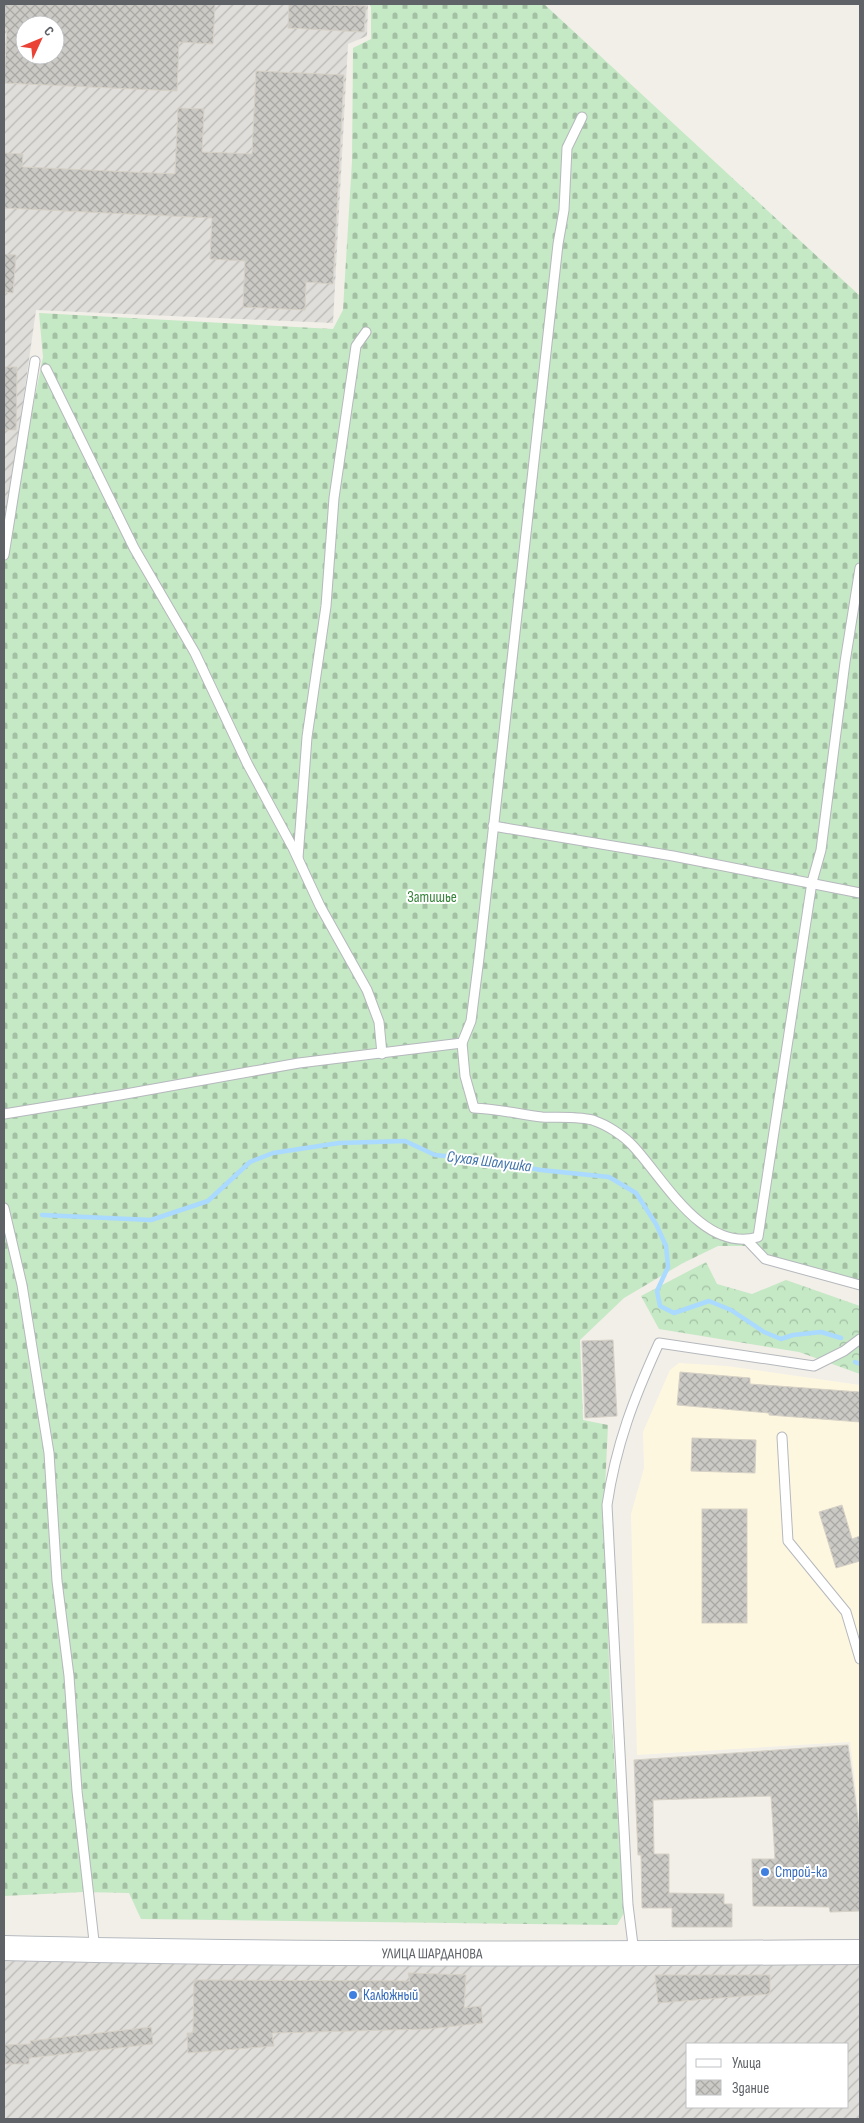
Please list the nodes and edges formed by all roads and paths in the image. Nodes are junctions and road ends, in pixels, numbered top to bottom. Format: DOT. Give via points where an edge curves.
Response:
graph roads {
  1 [pos="582,117"];
  2 [pos="366,332"];
  3 [pos="35,361"];
  4 [pos="46,369"];
  5 [pos="4,554"];
  6 [pos="860,568"];
  7 [pos="493,826"];
  8 [pos="298,858"];
  9 [pos="812,882"];
  10 [pos="860,892"];
  11 [pos="462,1043"];
  12 [pos="382,1054"];
  13 [pos="4,1114"];
  14 [pos="4,1208"];
  15 [pos="747,1240"];
  16 [pos="14,1246"];
  17 [pos="4,1248"];
  18 [pos="860,1285"];
  19 [pos="860,1339"];
  20 [pos="782,1437"];
  21 [pos="860,1660"];
  22 [pos="4,1948"];
  23 [pos="95,1950"];
  24 [pos="860,1952"];
  25 [pos="634,1954"];
  1 -- 7 [label="lane" via="567,148 564,210"];
  2 -- 8 [label="lane" via="356,346 334,498 326,606 307,738"];
  3 -- 5 [label="lane"];
  4 -- 8 [label="lane" via="134,548 195,653 247,763"];
  6 -- 9 [label="lane" via="824,833"];
  7 -- 9 [label="lane"];
  7 -- 11 [label="lane" via="471,1021"];
  8 -- 12 [label="lane" via="320,906 367,990 379,1022"];
  9 -- 10 [label="lane"];
  9 -- 15 [label="lane" via="763,1211 758,1237"];
  11 -- 12 [label="lane"];
  11 -- 15 [label="lane" via="465,1076 474,1108 594,1120 632,1145 674,1197 698,1219 722,1236"];
  12 -- 13 [label="lane" via="299,1063"];
  14 -- 16 [label="lane"];
  15 -- 18 [label="lane" via="765,1259"];
  16 -- 17 [label="lane"];
  16 -- 23 [label="lane" via="49,1452 57,1581"];
  19 -- 25 [label="lane" via="814,1366 659,1343 632,1405 612,1469 607,1504"];
  20 -- 21 [label="lane" via="788,1540 846,1612"];
  22 -- 23 [label="main road, УЛИЦА ШАРДАНОВА"];
  23 -- 25 [label="main road, УЛИЦА ШАРДАНОВА"];
  24 -- 25 [label="main road, УЛИЦА ШАРДАНОВА"];
}
